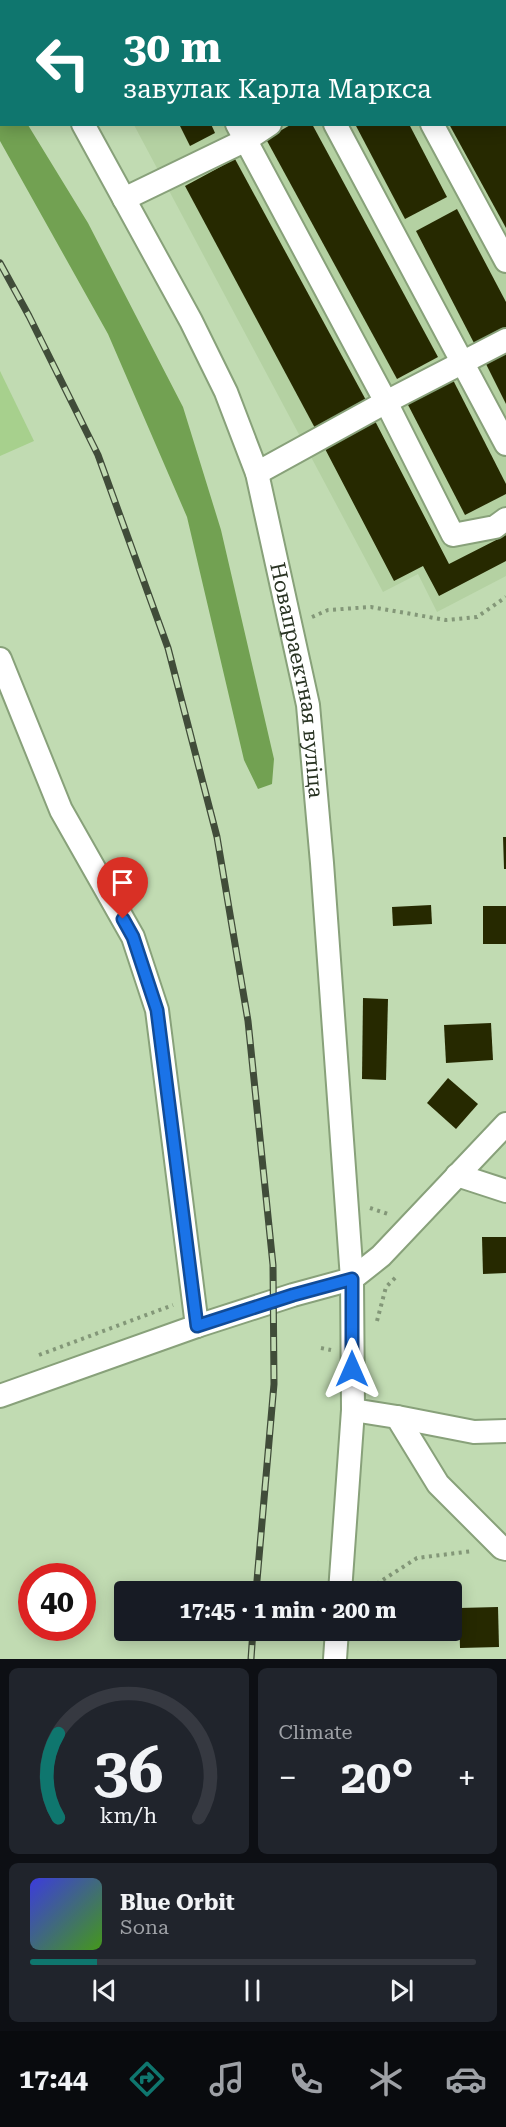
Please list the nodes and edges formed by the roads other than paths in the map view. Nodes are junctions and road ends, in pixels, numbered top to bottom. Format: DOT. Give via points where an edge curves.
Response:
graph roads {
  1 [pos="84,126"];
  2 [pos="263,126"];
  3 [pos="336,126"];
  4 [pos="433,126"];
  5 [pos="241,132"];
  6 [pos="124,199"];
  7 [pos="506,261"];
  8 [pos="506,340"];
  9 [pos="463,361"];
  10 [pos="386,402"];
  11 [pos="506,444"];
  12 [pos="257,474"];
  13 [pos="506,519"];
  14 [pos="0,658"];
  15 [pos="506,1124"];
  16 [pos="457,1174"];
  17 [pos="506,1191"];
  18 [pos="352,1279"];
  19 [pos="197,1326"];
  20 [pos="0,1396"];
  21 [pos="353,1410"];
  22 [pos="397,1417"];
  23 [pos="506,1431"];
  24 [pos="504,1548"];
  25 [pos="341,1581"];
  26 [pos="336,1641"];
  27 [pos="335,1659"];
  1 -- 6 [label="street, Новапраектная вуліца"];
  2 -- 5 [label="street"];
  3 -- 9 [label="street"];
  4 -- 7 [label="street"];
  5 -- 6 [label="street"];
  5 -- 10 [label="street"];
  6 -- 12 [label="street, Новапраектная вуліца" via="226,392"];
  8 -- 9 [label="street"];
  9 -- 10 [label="street"];
  9 -- 11 [label="street"];
  10 -- 12 [label="street"];
  10 -- 13 [label="street" via="453,535 495,527"];
  12 -- 18 [label="street, Новапраектная вуліца" via="308,705"];
  14 -- 19 [label="street" via="61,810 133,937 157,1010"];
  15 -- 16 [label="street"];
  16 -- 17 [label="street"];
  16 -- 18 [label="street" via="381,1256"];
  18 -- 19 [label="street"];
  18 -- 21 [label="street, Новапраектная вуліца"];
  19 -- 20 [label="street"];
  21 -- 22 [label="street"];
  21 -- 25 [label="street, Новапраектная вуліца"];
  22 -- 23 [label="street" via="474,1432"];
  22 -- 24 [label="street" via="438,1484"];
  26 -- 27 [label="street"];
}
